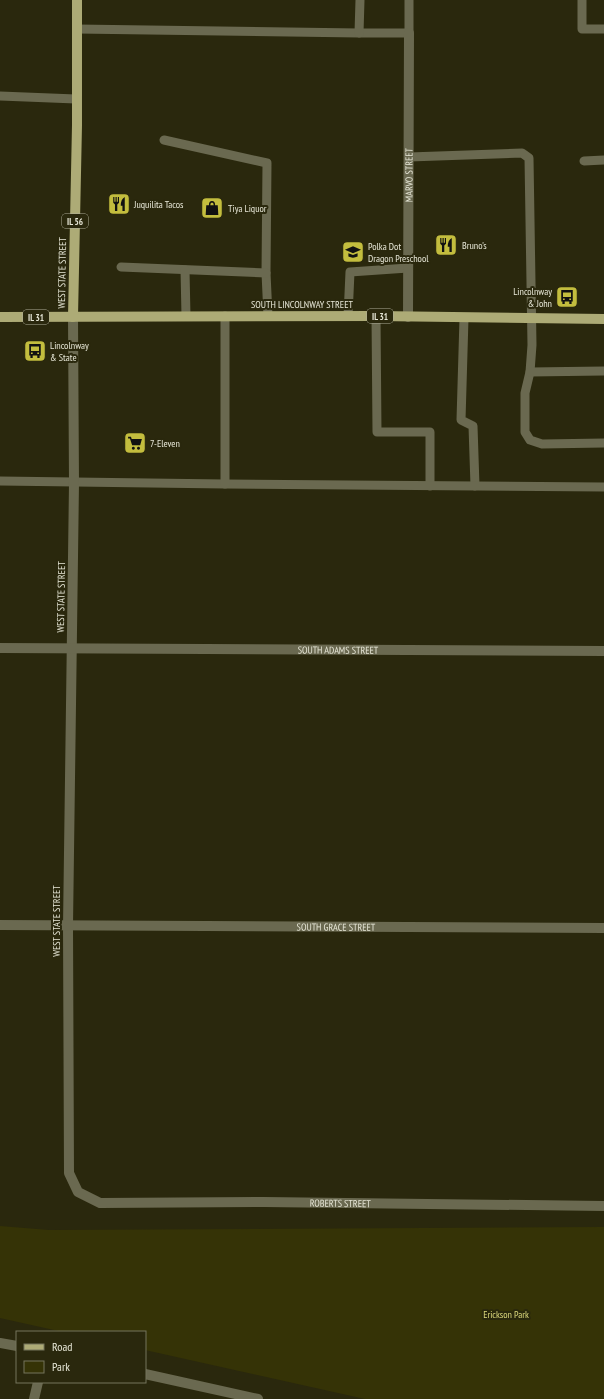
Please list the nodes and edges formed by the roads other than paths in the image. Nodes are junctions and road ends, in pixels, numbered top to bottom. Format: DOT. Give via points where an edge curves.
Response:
graph roads {
  1 [pos="77,0"];
  2 [pos="360,0"];
  3 [pos="410,0"];
  4 [pos="582,0"];
  5 [pos="77,29"];
  6 [pos="604,29"];
  7 [pos="409,33"];
  8 [pos="359,34"];
  9 [pos="0,96"];
  10 [pos="76,100"];
  11 [pos="164,140"];
  12 [pos="409,157"];
  13 [pos="584,160"];
  14 [pos="604,160"];
  15 [pos="121,267"];
  16 [pos="408,268"];
  17 [pos="185,270"];
  18 [pos="266,273"];
  19 [pos="186,316"];
  20 [pos="225,316"];
  21 [pos="268,316"];
  22 [pos="348,316"];
  23 [pos="376,316"];
  24 [pos="0,317"];
  25 [pos="73,317"];
  26 [pos="408,317"];
  27 [pos="464,318"];
  28 [pos="531,318"];
  29 [pos="604,319"];
  30 [pos="604,371"];
  31 [pos="530,372"];
  32 [pos="604,443"];
  33 [pos="0,481"];
  34 [pos="74,483"];
  35 [pos="225,484"];
  36 [pos="430,486"];
  37 [pos="475,486"];
  38 [pos="604,486"];
  39 [pos="0,648"];
  40 [pos="72,648"];
  41 [pos="604,651"];
  42 [pos="0,925"];
  43 [pos="68,926"];
  44 [pos="604,928"];
  45 [pos="78,1192"];
  46 [pos="604,1206"];
  47 [pos="0,1343"];
  48 [pos="16,1346"];
  49 [pos="146,1374"];
  50 [pos="38,1383"];
  51 [pos="34,1399"];
  52 [pos="258,1399"];
  1 -- 5 [label="main road, WEST STATE STREET / IL 56"];
  2 -- 8 [label="lane"];
  3 -- 7 [label="lane"];
  4 -- 6 [label="lane" via="582,29"];
  5 -- 8 [label="lane"];
  5 -- 10 [label="main road, WEST STATE STREET / IL 56"];
  7 -- 8 [label="lane"];
  7 -- 12 [label="street, MARVO STREET"];
  9 -- 10 [label="lane"];
  10 -- 25 [label="main road, WEST STATE STREET / IL 56"];
  11 -- 18 [label="lane" via="267,163"];
  12 -- 16 [label="street, MARVO STREET"];
  12 -- 28 [label="lane" via="522,153 529,158"];
  13 -- 14 [label="lane"];
  15 -- 17 [label="lane"];
  16 -- 22 [label="lane" via="350,272"];
  16 -- 26 [label="street, MARVO STREET"];
  17 -- 18 [label="lane"];
  17 -- 19 [label="lane"];
  18 -- 21 [label="lane"];
  19 -- 20 [label="main road, SOUTH LINCOLNWAY STREET / IL 31"];
  19 -- 25 [label="main road, SOUTH LINCOLNWAY STREET / IL 31"];
  20 -- 21 [label="main road, SOUTH LINCOLNWAY STREET / IL 31"];
  20 -- 35 [label="lane"];
  21 -- 22 [label="main road, SOUTH LINCOLNWAY STREET / IL 31"];
  22 -- 23 [label="main road, SOUTH LINCOLNWAY STREET / IL 31"];
  23 -- 26 [label="main road, SOUTH LINCOLNWAY STREET / IL 31"];
  23 -- 36 [label="lane" via="377,432 430,432"];
  24 -- 25 [label="main road, IL 31"];
  25 -- 34 [label="street, WEST STATE STREET"];
  26 -- 27 [label="main road, SOUTH LINCOLNWAY STREET / IL 31"];
  27 -- 28 [label="main road, SOUTH LINCOLNWAY STREET / IL 31"];
  27 -- 37 [label="lane" via="461,420 473,426"];
  28 -- 29 [label="main road, SOUTH LINCOLNWAY STREET / IL 31"];
  28 -- 31 [label="lane"];
  30 -- 31 [label="lane"];
  31 -- 32 [label="lane" via="525,394 525,432 530,440 542,444"];
  33 -- 34 [label="lane"];
  34 -- 35 [label="lane"];
  34 -- 40 [label="street, WEST STATE STREET"];
  35 -- 36 [label="lane"];
  36 -- 37 [label="lane"];
  37 -- 38 [label="lane"];
  39 -- 40 [label="street, SOUTH ADAMS STREET"];
  40 -- 41 [label="street, SOUTH ADAMS STREET"];
  40 -- 43 [label="street, WEST STATE STREET"];
  42 -- 43 [label="street, SOUTH GRACE STREET"];
  43 -- 44 [label="street, SOUTH GRACE STREET"];
  43 -- 45 [label="street, WEST STATE STREET" via="69,1173"];
  45 -- 46 [label="street, ROBERTS STREET" via="100,1203"];
  47 -- 48 [label="street"];
  49 -- 52 [label="street"];
  50 -- 51 [label="street"];
}
